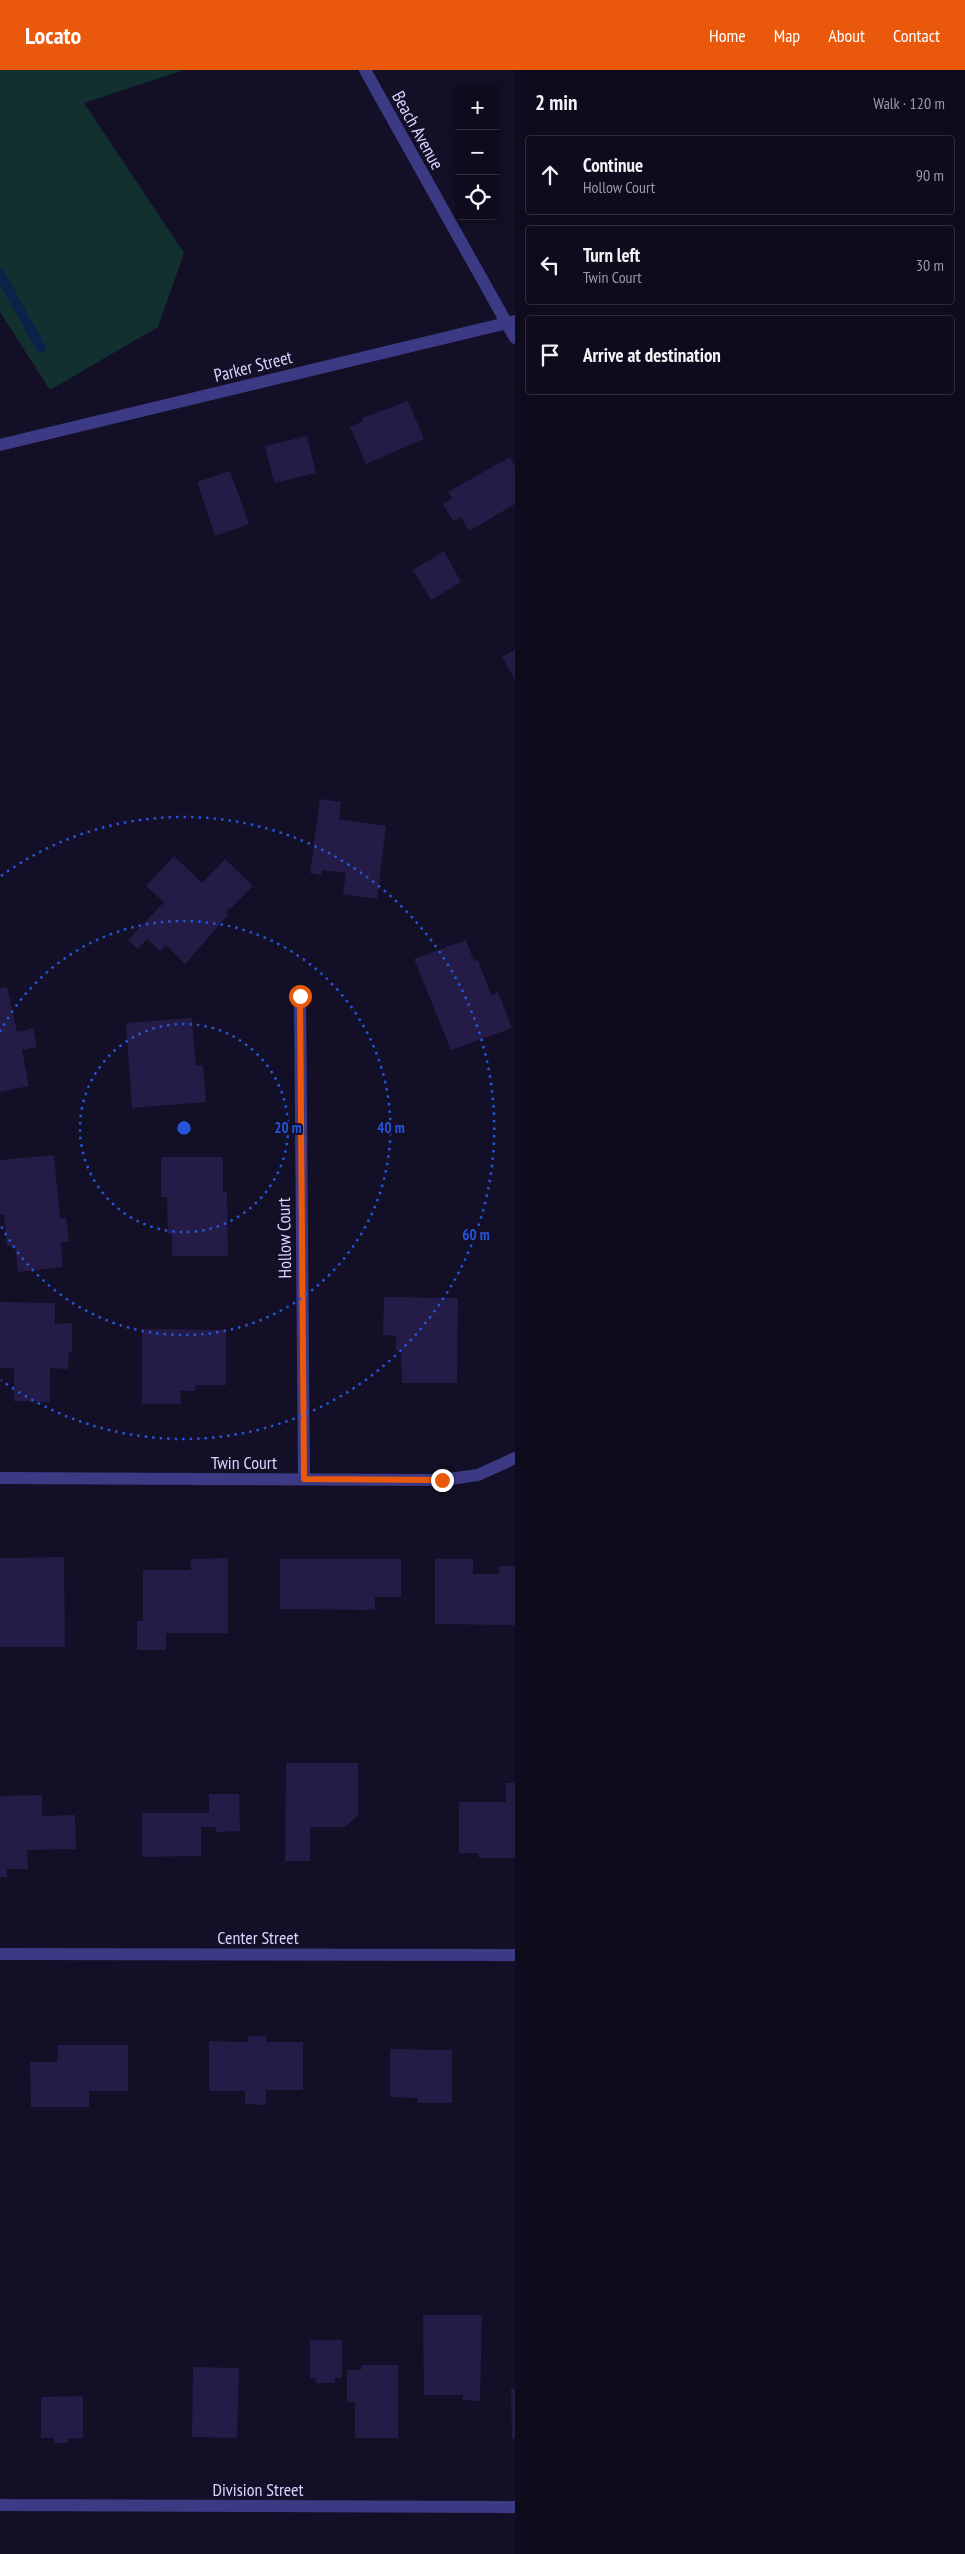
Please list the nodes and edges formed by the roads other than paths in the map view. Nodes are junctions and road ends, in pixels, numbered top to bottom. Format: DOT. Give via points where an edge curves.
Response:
graph roads {
  1 [pos="364,70"];
  2 [pos="510,322"];
  3 [pos="515,338"];
  4 [pos="0,445"];
  5 [pos="300,996"];
  6 [pos="515,1458"];
  7 [pos="0,1478"];
  8 [pos="304,1479"];
  9 [pos="0,1954"];
  10 [pos="515,1955"];
  11 [pos="0,2505"];
  12 [pos="515,2507"];
  1 -- 2 [label="street, Beach Avenue"];
  2 -- 3 [label="street, Beach Avenue"];
  2 -- 4 [label="street, Parker Street"];
  5 -- 8 [label="street, Hollow Court"];
  6 -- 8 [label="street, Twin Court" via="478,1475 442,1480"];
  7 -- 8 [label="street, Twin Court"];
  9 -- 10 [label="street, Center Street"];
  11 -- 12 [label="street, Division Street"];
}
